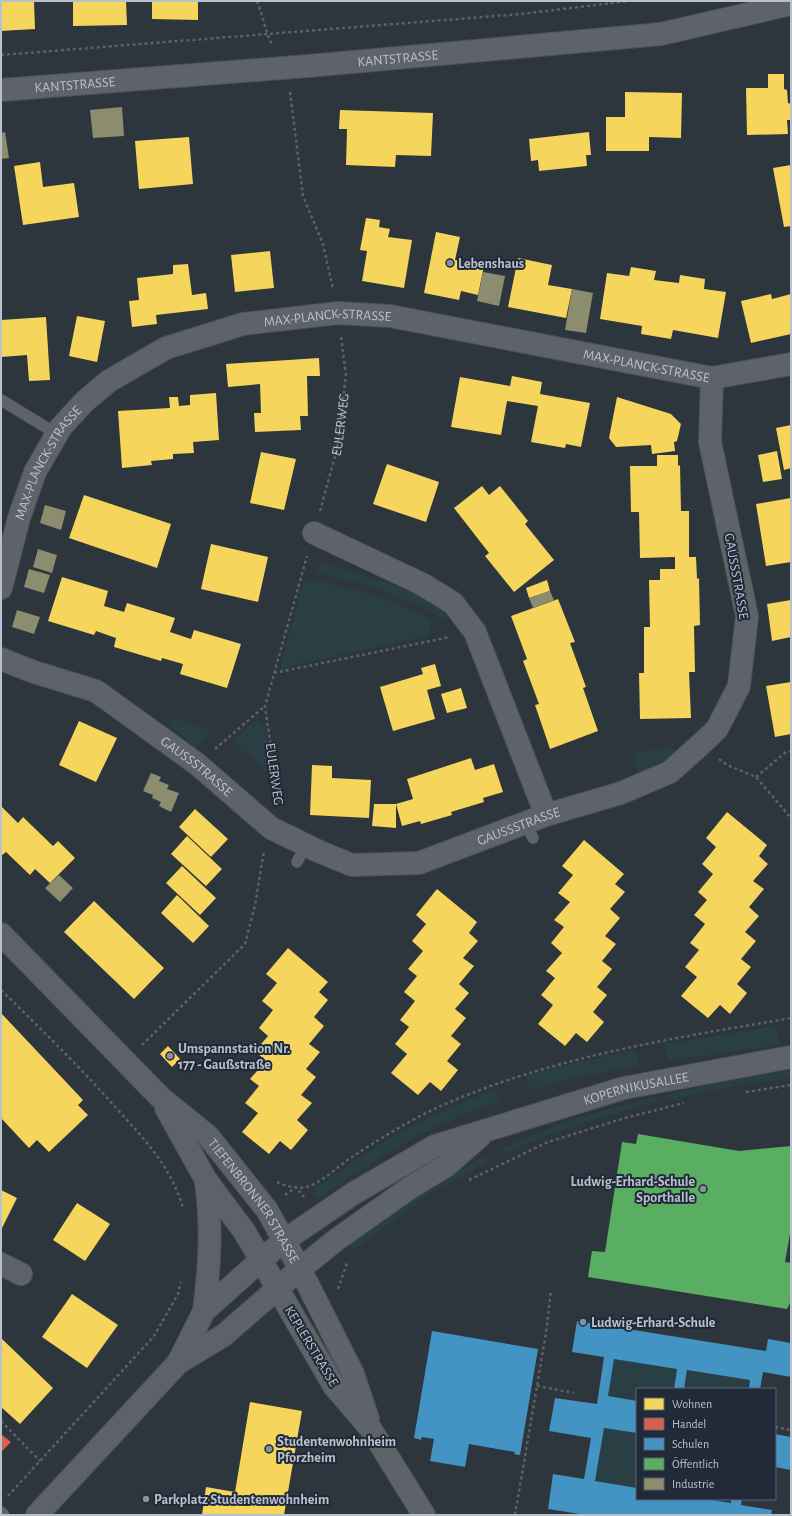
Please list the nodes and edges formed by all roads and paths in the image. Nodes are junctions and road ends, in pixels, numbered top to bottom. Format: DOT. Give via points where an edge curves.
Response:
graph roads {
  1 [pos="257,1"];
  2 [pos="629,1"];
  3 [pos="791,4"];
  4 [pos="266,33"];
  5 [pos="1,55"];
  6 [pos="284,68"];
  7 [pos="1,90"];
  8 [pos="338,313"];
  9 [pos="791,364"];
  10 [pos="712,378"];
  11 [pos="5,406"];
  12 [pos="57,434"];
  13 [pos="314,533"];
  14 [pos="1,588"];
  15 [pos="475,632"];
  16 [pos="1,659"];
  17 [pos="274,673"];
  18 [pos="265,706"];
  19 [pos="699,746"];
  20 [pos="791,751"];
  21 [pos="197,764"];
  22 [pos="756,777"];
  23 [pos="546,815"];
  24 [pos="791,818"];
  25 [pos="271,828"];
  26 [pos="1,934"];
  27 [pos="1,990"];
  28 [pos="791,1018"];
  29 [pos="791,1057"];
  30 [pos="126,1061"];
  31 [pos="791,1085"];
  32 [pos="738,1093"];
  33 [pos="160,1097"];
  34 [pos="686,1103"];
  35 [pos="485,1132"];
  36 [pos="206,1180"];
  37 [pos="468,1180"];
  38 [pos="276,1182"];
  39 [pos="183,1209"];
  40 [pos="285,1240"];
  41 [pos="349,1259"];
  42 [pos="261,1260"];
  43 [pos="1,1264"];
  44 [pos="300,1269"];
  45 [pos="22,1274"];
  46 [pos="183,1276"];
  47 [pos="277,1288"];
  48 [pos="551,1290"];
  49 [pos="204,1311"];
  50 [pos="322,1314"];
  51 [pos="178,1363"];
  52 [pos="537,1386"];
  53 [pos="574,1393"];
  54 [pos="1,1421"];
  55 [pos="776,1427"];
  56 [pos="370,1428"];
  57 [pos="791,1430"];
  58 [pos="40,1461"];
  59 [pos="6,1498"];
  60 [pos="1,1512"];
  61 [pos="4,1515"];
  62 [pos="37,1515"];
  63 [pos="424,1515"];
  64 [pos="515,1515"];
  1 -- 4 [label="path, EULERWEG" via="264,16"];
  2 -- 4 [label="path" via="521,14"];
  3 -- 6 [label="street, KANTSTRASSE" via="707,16 661,34 570,37 308,59"];
  4 -- 5 [label="path"];
  4 -- 6 [label="path, EULERWEG"];
  6 -- 7 [label="street, KANTSTRASSE" via="217,67 113,74"];
  6 -- 8 [label="path, EULERWEG" via="291,95 303,196 323,244"];
  8 -- 10 [label="street, MAX-PLANCK-STRASSE" via="390,316"];
  8 -- 12 [label="street, MAX-PLANCK-STRASSE" via="243,324 166,348 109,381 84,402"];
  8 -- 13 [label="path, EULERWEG" via="346,375 337,448"];
  9 -- 10 [label="street, MAX-PLANCK-STRASSE"];
  10 -- 19 [label="street, GAUSSSTRASSE" via="710,442 747,616 739,686 717,729"];
  11 -- 12 [label="lane"];
  12 -- 14 [label="street, MAX-PLANCK-STRASSE" via="35,472 19,518"];
  13 -- 15 [label="street" via="422,584 447,599"];
  13 -- 17 [label="path, EULERWEG"];
  15 -- 17 [label="path"];
  15 -- 23 [label="street" via="516,747"];
  16 -- 21 [label="street, GAUSSSTRASSE" via="96,692"];
  17 -- 18 [label="path, EULERWEG"];
  18 -- 21 [label="path"];
  18 -- 25 [label="path, EULERWEG" via="281,815"];
  19 -- 22 [label="path" via="727,765"];
  19 -- 23 [label="street, GAUSSSTRASSE" via="655,785 618,788"];
  20 -- 22 [label="path" via="786,752"];
  21 -- 25 [label="street, GAUSSSTRASSE" via="226,782"];
  22 -- 24 [label="path"];
  23 -- 25 [label="street, GAUSSSTRASSE" via="530,830 419,863 352,865 302,854"];
  25 -- 30 [label="path, EULERWEG" via="265,843 255,905 245,944"];
  26 -- 30 [label="street, TIEFENBRONNER STRASSE"];
  27 -- 39 [label="path" via="82,1069 153,1149 169,1173"];
  28 -- 38 [label="path" via="654,1041 582,1058 510,1080 429,1112 306,1187"];
  29 -- 35 [label="street, KOPERNIKUSALLEE" via="624,1088"];
  30 -- 33 [label="street, TIEFENBRONNER STRASSE"];
  31 -- 32 [label="path"];
  33 -- 36 [label="street, TIEFENBRONNER STRASSE"];
  33 -- 40 [label="street, TIEFENBRONNER STRASSE" via="208,1136 267,1210"];
  34 -- 37 [label="path" via="625,1118 548,1142"];
  35 -- 40 [label="street, KOPERNIKUSALLEE" via="435,1146 354,1193"];
  35 -- 44 [label="street, KOPERNIKUSALLEE" via="446,1166 411,1187"];
  36 -- 42 [label="street, TIEFENBRONNER STRASSE" via="244,1230"];
  36 -- 49 [label="street" via="211,1244"];
  40 -- 42 [label="street, KOPERNIKUSALLEE"];
  40 -- 44 [label="street, TIEFENBRONNER STRASSE"];
  41 -- 50 [label="path" via="338,1288 336,1304"];
  42 -- 47 [label="street, KEPLERSTRASSE"];
  42 -- 49 [label="street, TIEFENBRONNER STRASSE"];
  43 -- 45 [label="street"];
  44 -- 47 [label="street, TIEFENBRONNER STRASSE"];
  44 -- 50 [label="street, KEPLERSTRASSE"];
  46 -- 58 [label="path" via="178,1294 154,1336"];
  47 -- 51 [label="street, TIEFENBRONNER STRASSE" via="224,1335"];
  47 -- 56 [label="street, KEPLERSTRASSE" via="334,1386"];
  48 -- 52 [label="path"];
  49 -- 51 [label="street, TIEFENBRONNER STRASSE"];
  50 -- 56 [label="street, KEPLERSTRASSE" via="353,1374"];
  51 -- 62 [label="street, TIEFENBRONNER STRASSE"];
  52 -- 53 [label="path"];
  52 -- 64 [label="path"];
  54 -- 58 [label="path"];
  55 -- 57 [label="path"];
  56 -- 63 [label="street, KEPLERSTRASSE"];
  58 -- 59 [label="path"];
  60 -- 61 [label="lane"];
}
